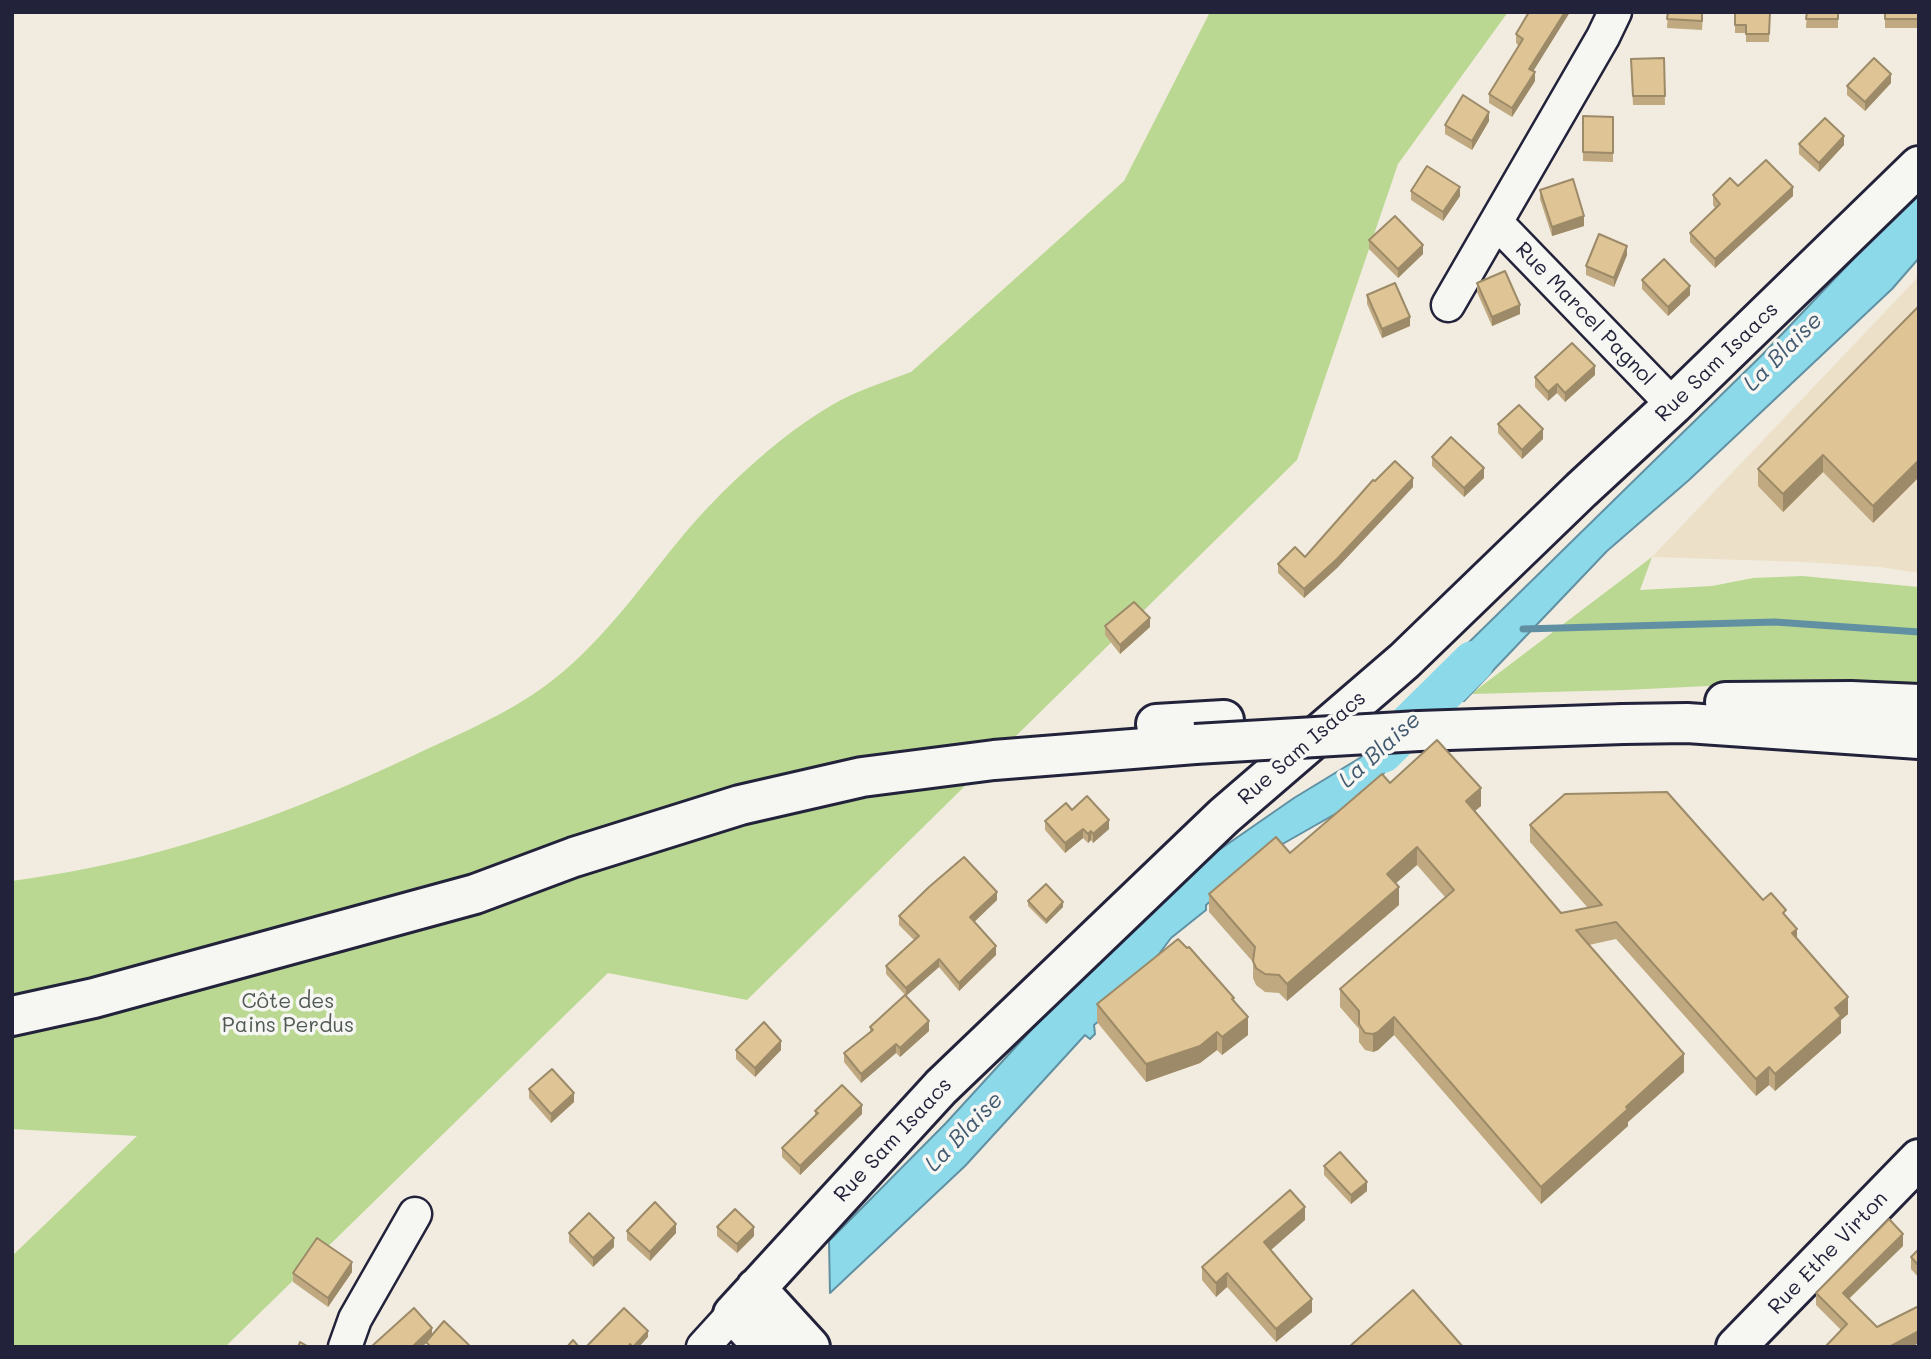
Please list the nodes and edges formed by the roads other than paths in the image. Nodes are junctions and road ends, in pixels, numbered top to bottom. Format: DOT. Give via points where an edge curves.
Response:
graph roads {
  1 [pos="1615,12"];
  2 [pos="1919,166"];
  3 [pos="1496,222"];
  4 [pos="1448,305"];
  5 [pos="1674,405"];
  6 [pos="1919,705"];
  7 [pos="1634,713"];
  8 [pos="1919,739"];
  9 [pos="247,957"];
  10 [pos="12,1016"];
  11 [pos="1919,1158"];
  12 [pos="415,1214"];
  13 [pos="745,1301"];
  14 [pos="345,1347"];
  15 [pos="703,1347"];
  16 [pos="764,1347"];
  17 [pos="810,1347"];
  18 [pos="1736,1347"];
  1 -- 3 [label="street, Rue Marcel Pagnol"];
  2 -- 5 [label="main road, Rue Sam Isaacs"];
  3 -- 4 [label="street, Rue Marcel Pagnol"];
  3 -- 5 [label="street, Rue Marcel Pagnol"];
  5 -- 13 [label="main road, Rue Sam Isaacs" via="1404,661 1224,816 941,1087"];
  6 -- 7 [label="main road" via="1852,701"];
  7 -- 8 [label="main road" via="1687,723"];
  7 -- 9 [label="main road, bridge" via="994,760 862,777 740,805 574,857 475,894"];
  7 -- 9 [label="main road" via="1545,705 1224,720 1024,733 833,758 721,784 490,864"];
  9 -- 10 [label="main road"];
  11 -- 18 [label="main road, Rue Ethe Virton"];
  12 -- 14 [label="street" via="355,1320"];
  13 -- 15 [label="street, Rue Sam Isaacs"];
  13 -- 16 [label="main road"];
  13 -- 17 [label="main road"];
}
